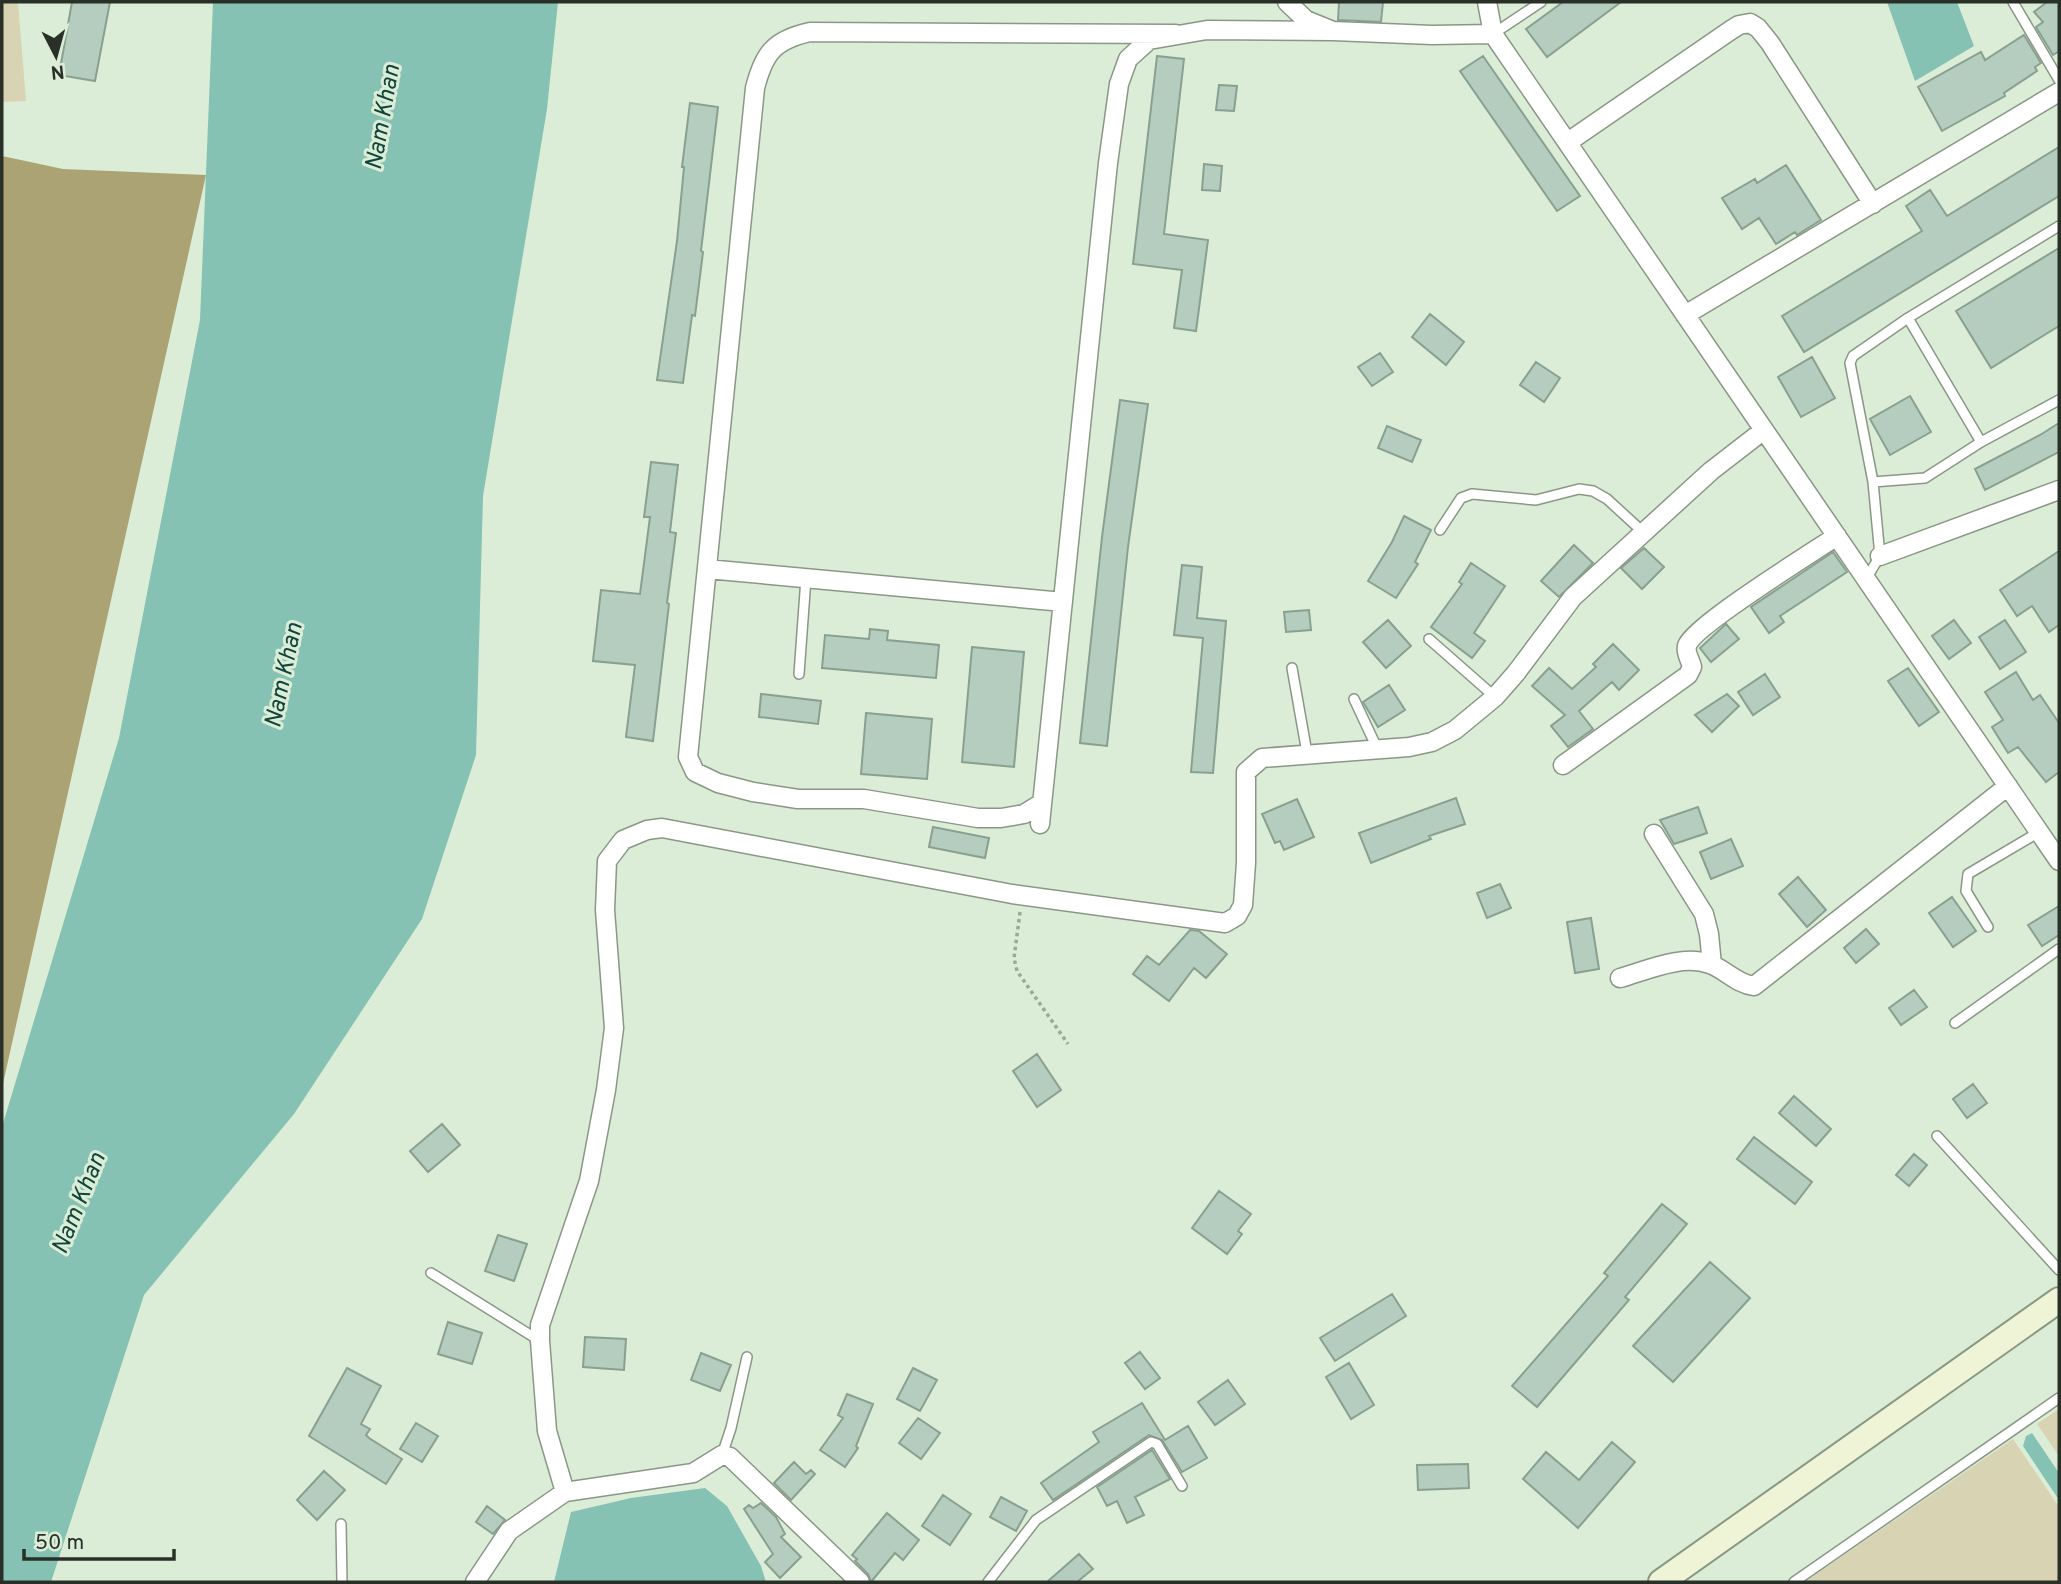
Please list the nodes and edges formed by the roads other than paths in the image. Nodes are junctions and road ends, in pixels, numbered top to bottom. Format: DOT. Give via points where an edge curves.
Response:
graph roads {
  1 [pos="1287,2"];
  2 [pos="1487,2"];
  3 [pos="1541,2"];
  4 [pos="2013,2"];
  5 [pos="1333,31"];
  6 [pos="1175,34"];
  7 [pos="1493,34"];
  8 [pos="2059,80"];
  9 [pos="2059,92"];
  10 [pos="1568,142"];
  11 [pos="1873,204"];
  12 [pos="2059,226"];
  13 [pos="1685,315"];
  14 [pos="1909,318"];
  15 [pos="2059,400"];
  16 [pos="1764,430"];
  17 [pos="1981,442"];
  18 [pos="1873,482"];
  19 [pos="2059,489"];
  20 [pos="1440,530"];
  21 [pos="1643,532"];
  22 [pos="1837,536"];
  23 [pos="1880,556"];
  24 [pos="707,569"];
  25 [pos="806,578"];
  26 [pos="1866,579"];
  27 [pos="1063,601"];
  28 [pos="1429,639"];
  29 [pos="1292,668"];
  30 [pos="799,674"];
  31 [pos="1495,697"];
  32 [pos="1354,699"];
  33 [pos="1377,748"];
  34 [pos="1307,753"];
  35 [pos="1563,765"];
  36 [pos="2008,786"];
  37 [pos="1042,803"];
  38 [pos="1040,824"];
  39 [pos="2039,832"];
  40 [pos="1654,834"];
  41 [pos="2059,861"];
  42 [pos="1988,927"];
  43 [pos="2059,949"];
  44 [pos="1712,965"];
  45 [pos="1620,978"];
  46 [pos="1955,1023"];
  47 [pos="1937,1136"];
  48 [pos="2059,1270"];
  49 [pos="430,1273"];
  50 [pos="2059,1300"];
  51 [pos="540,1341"];
  52 [pos="747,1357"];
  53 [pos="2059,1398"];
  54 [pos="722,1455"];
  55 [pos="1182,1486"];
  56 [pos="565,1492"];
  57 [pos="341,1524"];
  58 [pos="342,1582"];
  59 [pos="475,1582"];
  60 [pos="860,1582"];
  61 [pos="989,1582"];
  62 [pos="1661,1582"];
  63 [pos="1794,1582"];
  1 -- 5 [label="street" via="1306,20"];
  2 -- 7 [label="street"];
  3 -- 7 [label="lane"];
  4 -- 8 [label="lane"];
  5 -- 6 [label="street"];
  5 -- 7 [label="street"];
  6 -- 24 [label="street" via="810,32 789,37 771,50 755,88"];
  6 -- 27 [label="street" via="1149,40 1128,59 1119,84"];
  7 -- 10 [label="street"];
  9 -- 11 [label="street"];
  10 -- 11 [label="street" via="1731,30 1750,23 1770,43"];
  10 -- 13 [label="street"];
  11 -- 13 [label="street"];
  12 -- 14 [label="lane"];
  13 -- 16 [label="street"];
  14 -- 17 [label="lane"];
  14 -- 18 [label="lane" via="1857,352 1850,363"];
  15 -- 17 [label="lane"];
  16 -- 21 [label="street"];
  16 -- 22 [label="street"];
  17 -- 18 [label="lane" via="1925,478"];
  18 -- 23 [label="lane"];
  19 -- 23 [label="street"];
  20 -- 21 [label="lane" via="1461,498 1536,500 1579,489 1607,499"];
  21 -- 31 [label="street" via="1573,597"];
  22 -- 26 [label="street"];
  22 -- 35 [label="street" via="1705,624 1687,644 1692,667 1688,675"];
  23 -- 26 [label="lane"];
  24 -- 25 [label="street"];
  24 -- 37 [label="street" via="688,757 695,772 753,792 798,799 864,799 978,818 1024,814"];
  25 -- 27 [label="street"];
  25 -- 30 [label="lane"];
  26 -- 36 [label="street"];
  27 -- 37 [label="street"];
  28 -- 31 [label="lane"];
  29 -- 34 [label="lane"];
  31 -- 33 [label="street" via="1455,730 1432,742"];
  32 -- 33 [label="lane"];
  33 -- 34 [label="street"];
  34 -- 51 [label="street" via="1262,758 1246,772 1244,905 1224,923 1022,895 662,828 623,840 607,862 605,910 614,1028 606,1090 589,1181 540,1325"];
  36 -- 39 [label="street"];
  36 -- 44 [label="street" via="1762,982 1744,985"];
  37 -- 38 [label="street"];
  39 -- 41 [label="street"];
  39 -- 42 [label="lane" via="1968,874 1966,891"];
  40 -- 44 [label="street" via="1703,915"];
  43 -- 46 [label="lane"];
  44 -- 45 [label="street" via="1682,961"];
  47 -- 48 [label="lane"];
  49 -- 51 [label="lane"];
  50 -- 62 [label="street"];
  51 -- 56 [label="street" via="547,1431"];
  52 -- 54 [label="lane"];
  53 -- 63 [label="lane"];
  54 -- 56 [label="street" via="693,1473"];
  54 -- 60 [label="street" via="730,1457"];
  55 -- 61 [label="lane" via="1157,1444 1151,1442 1036,1520"];
  56 -- 59 [label="street" via="509,1531"];
  57 -- 58 [label="lane"];
}
